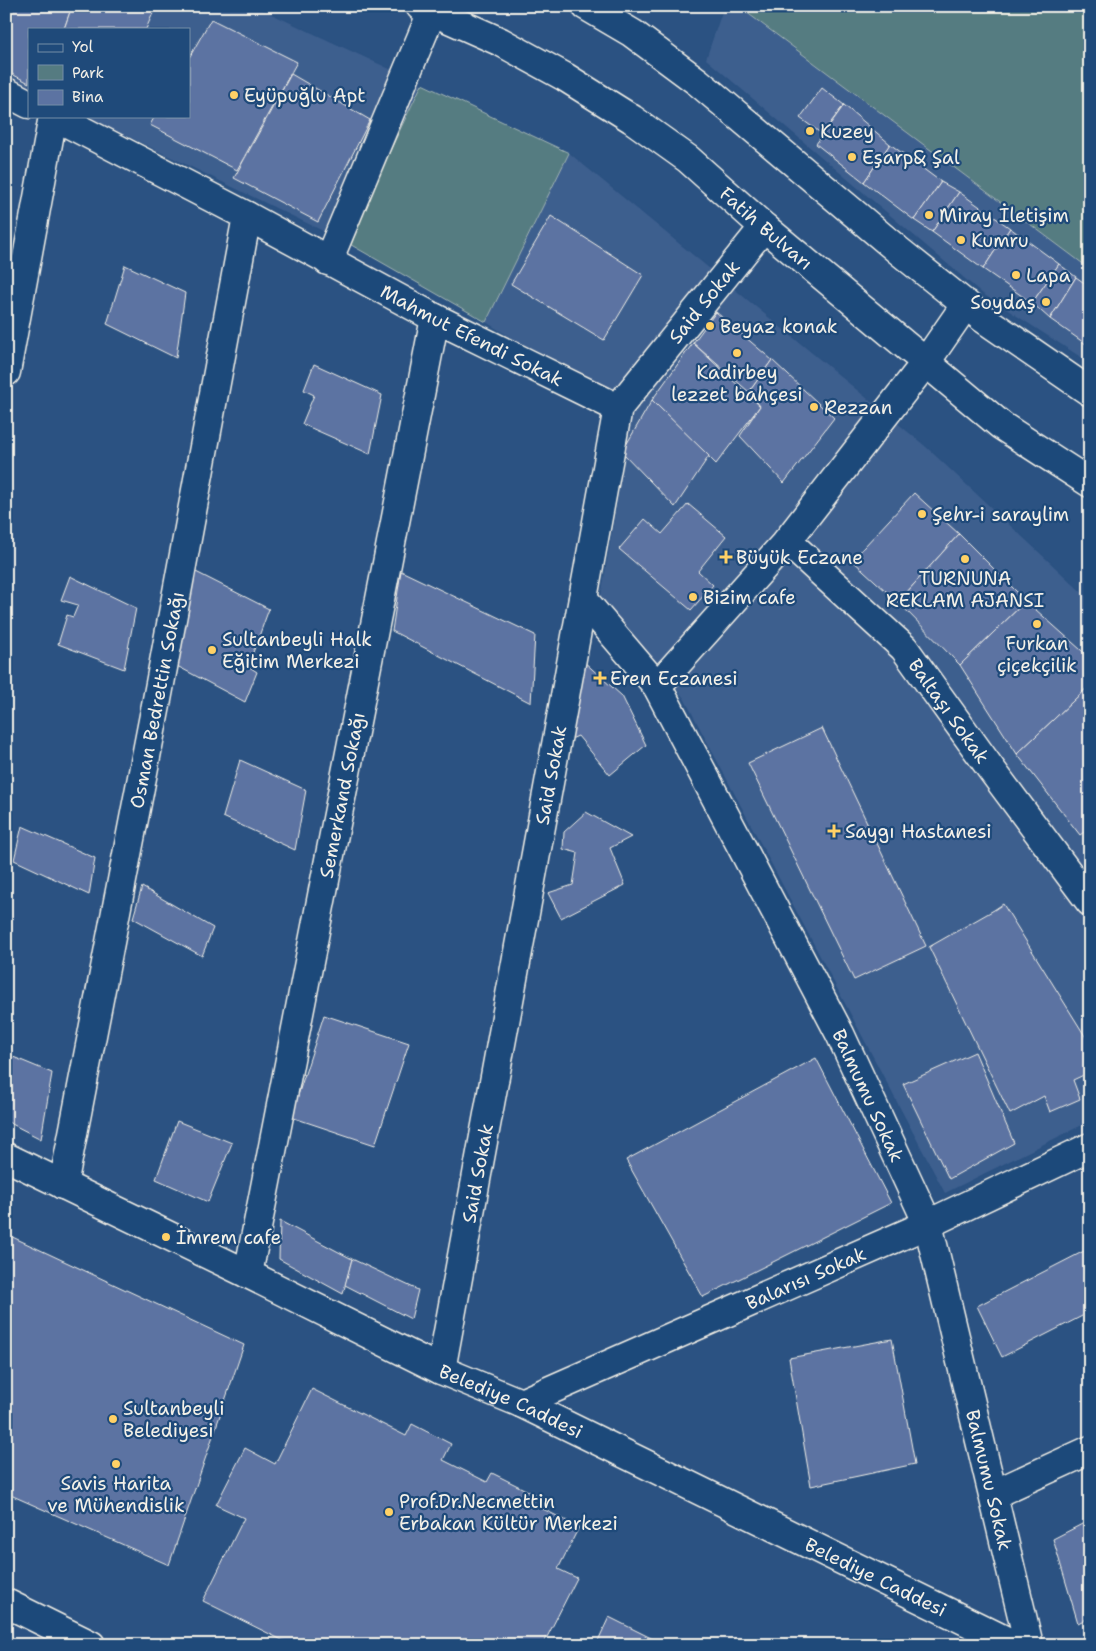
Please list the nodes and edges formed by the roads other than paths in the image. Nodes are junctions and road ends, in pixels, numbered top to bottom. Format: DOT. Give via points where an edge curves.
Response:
graph roads {
  1 [pos="586,6"];
  2 [pos="426,9"];
  3 [pos="6,92"];
  4 [pos="28,103"];
  5 [pos="53,118"];
  6 [pos="57,118"];
  7 [pos="247,216"];
  8 [pos="764,227"];
  9 [pos="328,261"];
  10 [pos="966,304"];
  11 [pos="435,318"];
  12 [pos="926,362"];
  13 [pos="6,372"];
  14 [pos="1090,392"];
  15 [pos="618,408"];
  16 [pos="1090,483"];
  17 [pos="786,541"];
  18 [pos="583,599"];
  19 [pos="657,686"];
  20 [pos="1090,902"];
  21 [pos="1090,1147"];
  22 [pos="6,1158"];
  23 [pos="63,1185"];
  24 [pos="928,1224"];
  25 [pos="248,1274"];
  26 [pos="441,1370"];
  27 [pos="521,1403"];
  28 [pos="1090,1450"];
  29 [pos="994,1494"];
  30 [pos="6,1603"];
  31 [pos="91,1645"];
  32 [pos="1015,1645"];
  33 [pos="1029,1645"];
  1 -- 10 [label="street" via="632,33 698,82"];
  2 -- 8 [label="street, Fatih Bulvarı" via="501,42 632,119 688,159"];
  2 -- 9 [label="street"];
  3 -- 4 [label="street"];
  5 -- 13 [label="street"];
  6 -- 7 [label="street, Mahmut Efendi Sokak"];
  7 -- 9 [label="street, Mahmut Efendi Sokak"];
  7 -- 23 [label="street, Osman Bedrettin Sokağı"];
  8 -- 12 [label="street, Fatih Bulvarı"];
  8 -- 15 [label="street, Said Sokak"];
  9 -- 11 [label="street, Mahmut Efendi Sokak"];
  10 -- 12 [label="street"];
  10 -- 14 [label="street"];
  11 -- 15 [label="street, Mahmut Efendi Sokak"];
  11 -- 25 [label="street, Semerkand Sokağı"];
  12 -- 16 [label="street, Fatih Bulvarı" via="1002,426"];
  12 -- 17 [label="street"];
  15 -- 18 [label="street, Said Sokak"];
  17 -- 19 [label="street"];
  17 -- 20 [label="street, Baltaşı Sokak" via="904,648"];
  18 -- 19 [label="street, Balmumu Sokak"];
  18 -- 26 [label="street, Said Sokak"];
  19 -- 24 [label="street, Balmumu Sokak" via="840,1034"];
  21 -- 24 [label="street, Balarısı Sokak"];
  22 -- 23 [label="street, Belediye Caddesi"];
  23 -- 25 [label="street, Belediye Caddesi"];
  24 -- 27 [label="street, Balarısı Sokak"];
  24 -- 29 [label="street, Balmumu Sokak"];
  25 -- 26 [label="street, Belediye Caddesi"];
  26 -- 27 [label="street, Belediye Caddesi"];
  27 -- 32 [label="street, Belediye Caddesi"];
  28 -- 29 [label="street"];
  29 -- 33 [label="street, Balmumu Sokak"];
  30 -- 31 [label="street"];
}
